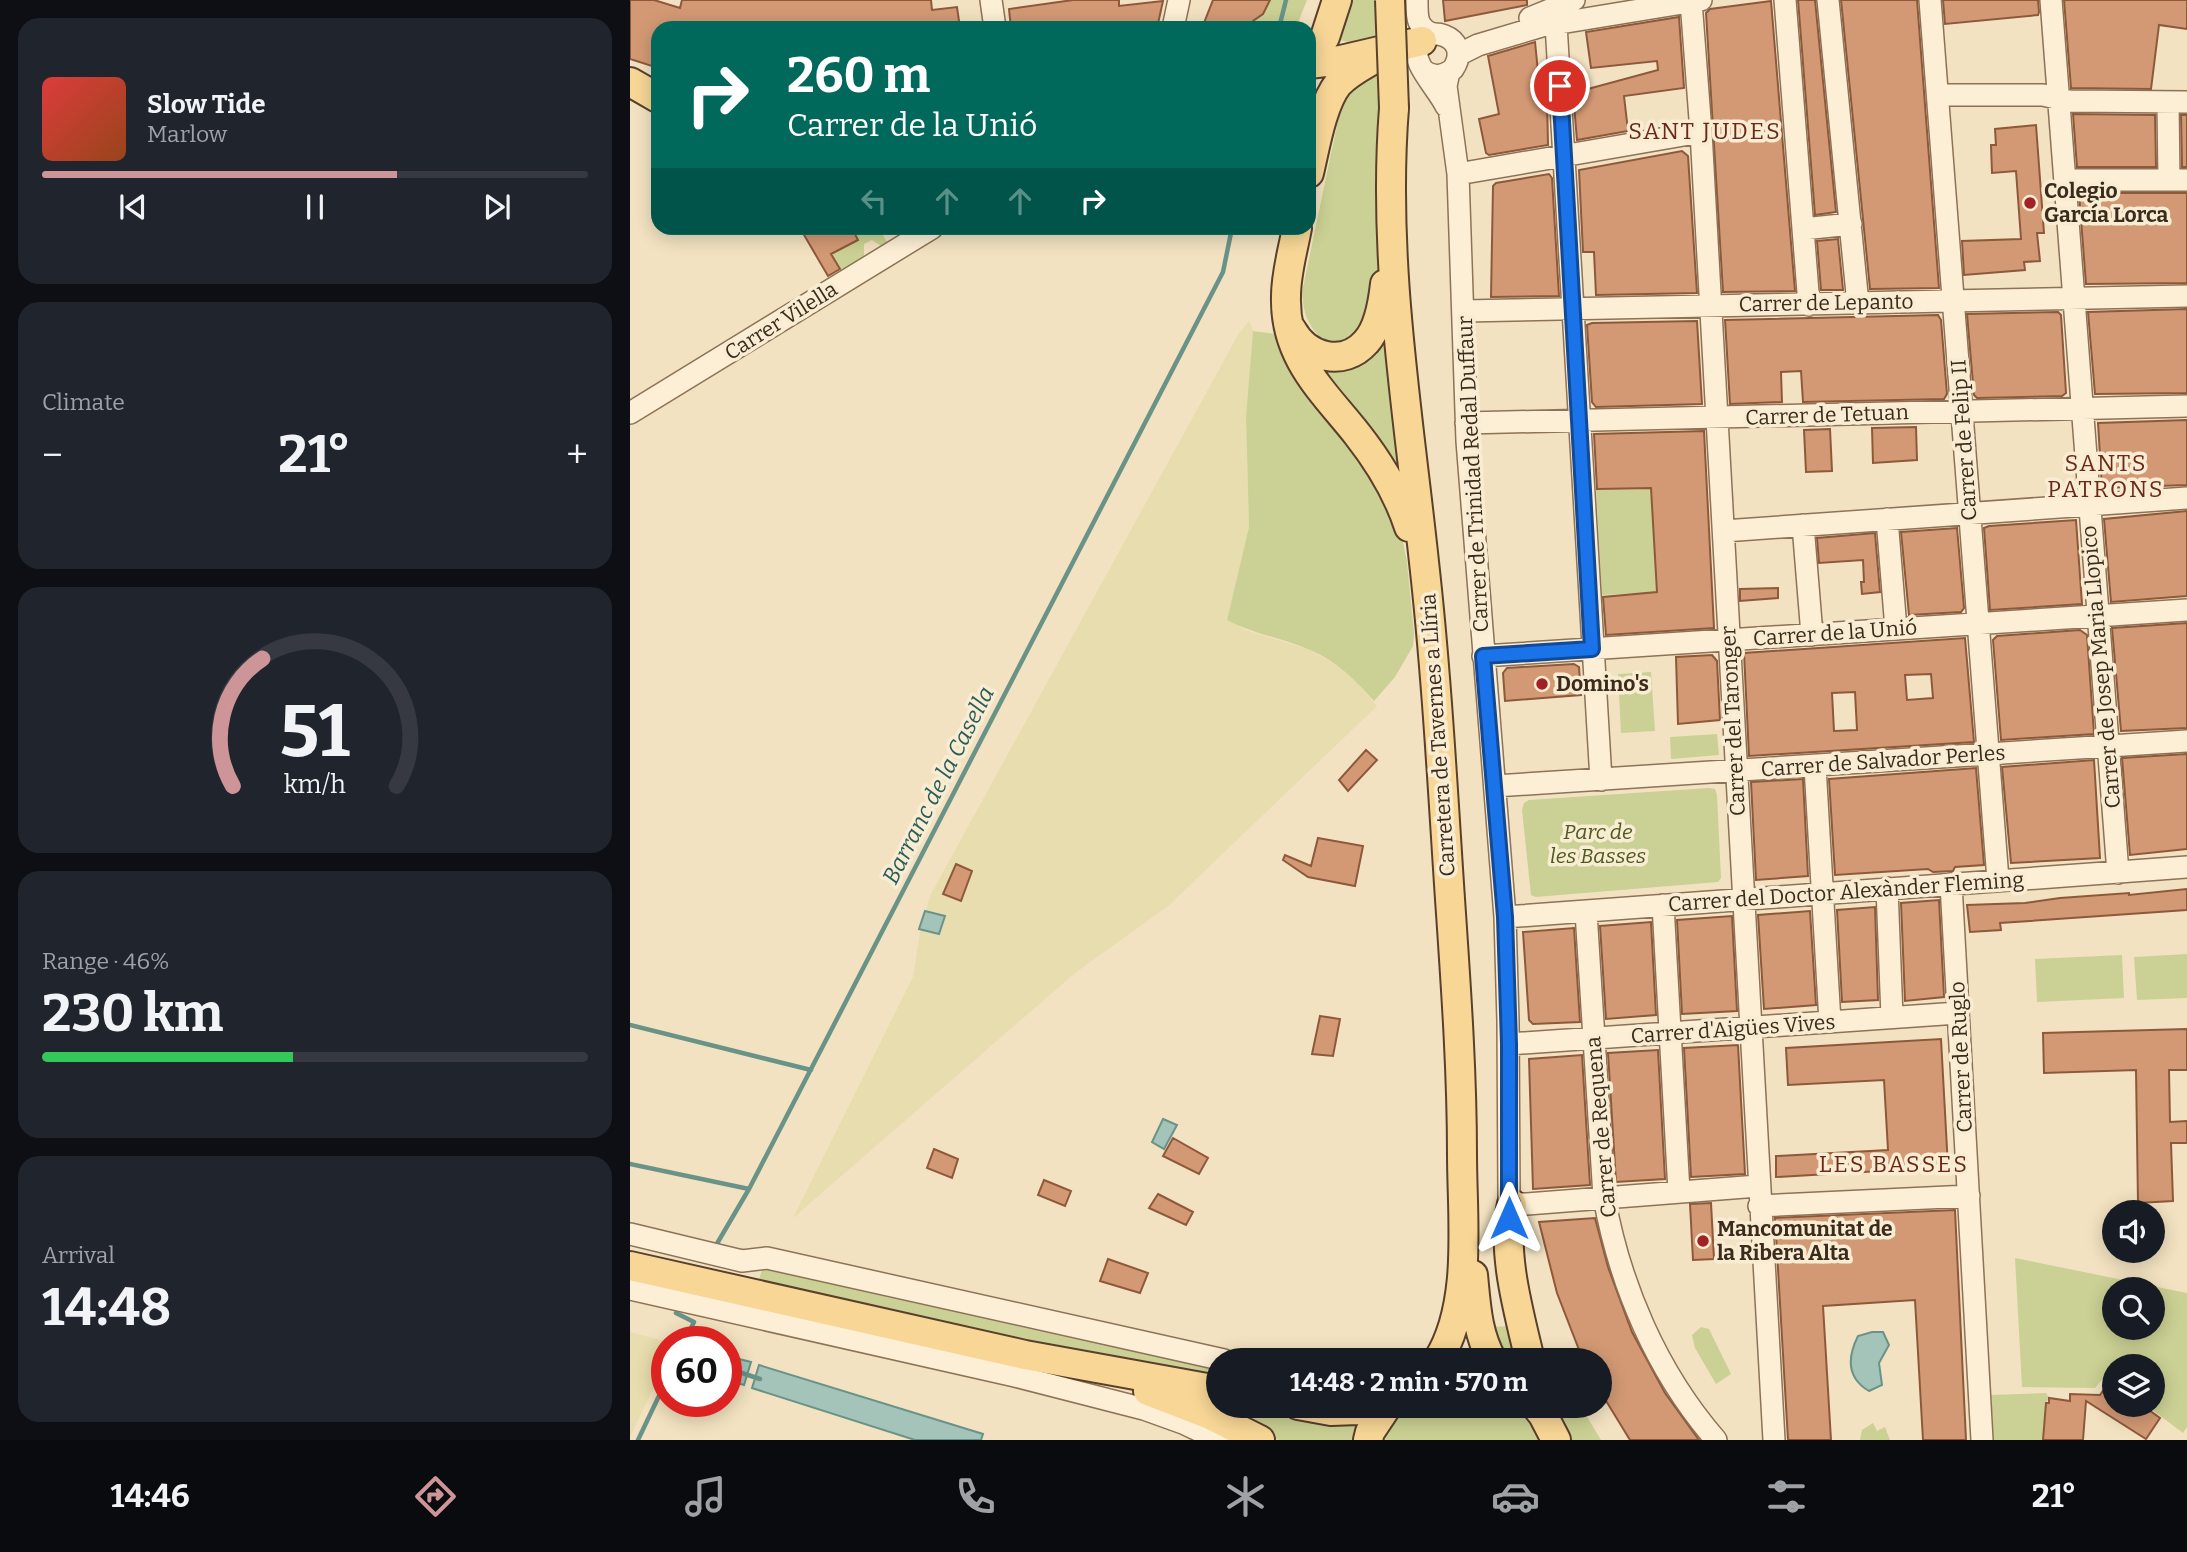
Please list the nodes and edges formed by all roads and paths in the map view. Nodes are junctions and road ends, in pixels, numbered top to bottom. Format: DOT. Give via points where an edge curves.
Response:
graph roads {
  1 [pos="991,0"];
  2 [pos="1179,0"];
  3 [pos="1337,0"];
  4 [pos="1390,0"];
  5 [pos="1417,0"];
  6 [pos="1574,0"];
  7 [pos="1784,0"];
  8 [pos="1828,0"];
  9 [pos="1930,0"];
  10 [pos="2051,0"];
  11 [pos="1696,1"];
  12 [pos="994,21"];
  13 [pos="1174,21"];
  14 [pos="1556,24"];
  15 [pos="1316,48"];
  16 [pos="1429,49"];
  17 [pos="1374,59"];
  18 [pos="1341,60"];
  19 [pos="1316,63"];
  20 [pos="1454,64"];
  21 [pos="630,82"];
  22 [pos="630,92"];
  23 [pos="651,95"];
  24 [pos="1938,95"];
  25 [pos="651,97"];
  26 [pos="2058,98"];
  27 [pos="2177,102"];
  28 [pos="1394,108"];
  29 [pos="1452,121"];
  30 [pos="1701,132"];
  31 [pos="1316,150"];
  32 [pos="1565,157"];
  33 [pos="1458,174"];
  34 [pos="2065,180"];
  35 [pos="2178,180"];
  36 [pos="1391,218"];
  37 [pos="1851,224"];
  38 [pos="1804,229"];
  39 [pos="921,235"];
  40 [pos="1296,235"];
  41 [pos="2187,296"];
  42 [pos="2073,298"];
  43 [pos="1954,301"];
  44 [pos="1858,304"];
  45 [pos="1710,305"];
  46 [pos="1809,305"];
  47 [pos="1574,308"];
  48 [pos="1464,311"];
  49 [pos="1288,324"];
  50 [pos="2187,406"];
  51 [pos="2082,410"];
  52 [pos="1962,411"];
  53 [pos="630,413"];
  54 [pos="1717,418"];
  55 [pos="1579,420"];
  56 [pos="1466,423"];
  57 [pos="2187,498"];
  58 [pos="2088,507"];
  59 [pos="1970,513"];
  60 [pos="1887,519"];
  61 [pos="1803,525"];
  62 [pos="1724,531"];
  63 [pos="2187,610"];
  64 [pos="2098,615"];
  65 [pos="1978,624"];
  66 [pos="1896,629"];
  67 [pos="1812,635"];
  68 [pos="1728,640"];
  69 [pos="1592,649"];
  70 [pos="1483,656"];
  71 [pos="2187,741"];
  72 [pos="2107,746"];
  73 [pos="1987,755"];
  74 [pos="1443,765"];
  75 [pos="1815,766"];
  76 [pos="1736,771"];
  77 [pos="1601,780"];
  78 [pos="1495,786"];
  79 [pos="2187,867"];
  80 [pos="2118,873"];
  81 [pos="1998,880"];
  82 [pos="1951,884"];
  83 [pos="1887,888"];
  84 [pos="1823,893"];
  85 [pos="1744,899"];
  86 [pos="1663,905"];
  87 [pos="1586,912"];
  88 [pos="1505,917"];
  89 [pos="1958,1013"];
  90 [pos="1892,1017"];
  91 [pos="1830,1022"];
  92 [pos="1750,1028"];
  93 [pos="1670,1033"];
  94 [pos="1593,1038"];
  95 [pos="1509,1044"];
  96 [pos="1679,1192"];
  97 [pos="1759,1196"];
  98 [pos="1969,1196"];
  99 [pos="1604,1198"];
  100 [pos="1512,1203"];
  101 [pos="630,1234"];
  102 [pos="640,1280"];
  103 [pos="726,1298"];
  104 [pos="1445,1348"];
  105 [pos="1486,1348"];
  106 [pos="1528,1348"];
  107 [pos="1025,1354"];
  108 [pos="1206,1356"];
  109 [pos="1206,1389"];
  110 [pos="1380,1418"];
  111 [pos="1545,1418"];
  112 [pos="1219,1440"];
  113 [pos="1260,1440"];
  114 [pos="1368,1440"];
  115 [pos="1556,1440"];
  116 [pos="1716,1440"];
  117 [pos="1774,1440"];
  118 [pos="1982,1440"];
  1 -- 12 [label="street"];
  2 -- 13 [label="street"];
  3 -- 15 [label="main road" via="1325,37"];
  4 -- 28 [label="main road, Carretera de Tavernes a Llíria, bridge"];
  5 -- 16 [label="street" via="1419,23"];
  6 -- 16 [label="street"];
  7 -- 38 [label="street"];
  8 -- 37 [label="street"];
  9 -- 24 [label="street, Carrer de Felip II"];
  10 -- 26 [label="street, Carrer de Josep Maria Llopico"];
  11 -- 14 [label="street"];
  11 -- 30 [label="street, Carrer del Taronger"];
  14 -- 20 [label="street" via="1469,48"];
  14 -- 32 [label="street"];
  16 -- 17 [label="main road" via="1408,59"];
  16 -- 18 [label="main road"];
  16 -- 20 [label="street" via="1456,46"];
  16 -- 20 [label="street" via="1436,75"];
  16 -- 29 [label="street, Carrer de Trinidad Redal Duffaur" via="1437,89"];
  17 -- 18 [label="main road"];
  17 -- 31 [label="main road" via="1345,77 1334,91"];
  18 -- 19 [label="main road"];
  20 -- 29 [label="street, Carrer de Trinidad Redal Duffaur" via="1446,86"];
  21 -- 23 [label="main road"];
  22 -- 25 [label="main road"];
  24 -- 26 [label="street"];
  24 -- 43 [label="street, Carrer de Felip II"];
  26 -- 27 [label="street"];
  26 -- 34 [label="street, Carrer de Josep Maria Llopico"];
  27 -- 35 [label="street"];
  28 -- 36 [label="main road, Carretera de Tavernes a Llíria"];
  28 -- 105 [label="main road, Carretera de Tavernes a Llíria" via="1463,861 1473,1273 1478,1323"];
  29 -- 33 [label="street, Carrer de Trinidad Redal Duffaur"];
  30 -- 32 [label="street"];
  30 -- 45 [label="street, Carrer del Taronger"];
  32 -- 33 [label="street"];
  32 -- 47 [label="street"];
  33 -- 48 [label="street, Carrer de Trinidad Redal Duffaur"];
  34 -- 35 [label="street"];
  34 -- 42 [label="street, Carrer de Josep Maria Llopico"];
  36 -- 49 [label="main road" via="1383,297 1368,341 1348,354 1328,357 1304,346"];
  36 -- 74 [label="main road, Carretera de Tavernes a Llíria" via="1403,390"];
  37 -- 38 [label="street"];
  37 -- 44 [label="street"];
  38 -- 46 [label="street"];
  39 -- 53 [label="street, Carrer Vilella"];
  40 -- 49 [label="main road" via="1287,286"];
  41 -- 42 [label="street, Carrer de Lepanto"];
  42 -- 43 [label="street, Carrer de Lepanto"];
  42 -- 51 [label="street, Carrer de Josep Maria Llopico"];
  43 -- 44 [label="street, Carrer de Lepanto"];
  43 -- 52 [label="street, Carrer de Felip II"];
  44 -- 46 [label="street, Carrer de Lepanto"];
  45 -- 46 [label="street, Carrer de Lepanto"];
  45 -- 47 [label="street, Carrer de Lepanto"];
  45 -- 54 [label="street, Carrer del Taronger"];
  47 -- 48 [label="street, Carrer de Lepanto"];
  47 -- 55 [label="street"];
  48 -- 56 [label="street, Carrer de Trinidad Redal Duffaur"];
  49 -- 74 [label="main road" via="1299,360 1384,472 1405,516 1417,564"];
  50 -- 51 [label="street, Carrer de Tetuan"];
  51 -- 52 [label="street, Carrer de Tetuan"];
  51 -- 58 [label="street, Carrer de Josep Maria Llopico"];
  52 -- 54 [label="street, Carrer de Tetuan"];
  52 -- 59 [label="street, Carrer de Felip II"];
  54 -- 55 [label="street, Carrer de Tetuan"];
  54 -- 62 [label="street, Carrer del Taronger"];
  55 -- 56 [label="street, Carrer de Tetuan"];
  55 -- 69 [label="street"];
  56 -- 70 [label="street, Carrer de Trinidad Redal Duffaur"];
  57 -- 58 [label="street"];
  58 -- 59 [label="street"];
  58 -- 64 [label="street, Carrer de Josep Maria Llopico"];
  59 -- 60 [label="street"];
  59 -- 65 [label="street, Carrer de Felip II"];
  60 -- 61 [label="street"];
  60 -- 66 [label="street"];
  61 -- 62 [label="street"];
  61 -- 67 [label="street"];
  62 -- 68 [label="street, Carrer del Taronger"];
  63 -- 64 [label="street, Carrer de la Unió"];
  64 -- 65 [label="street, Carrer de la Unió"];
  64 -- 72 [label="street, Carrer de Josep Maria Llopico"];
  65 -- 66 [label="street, Carrer de la Unió"];
  65 -- 73 [label="street, Carrer de Felip II"];
  66 -- 67 [label="street, Carrer de la Unió"];
  67 -- 68 [label="street, Carrer de la Unió"];
  68 -- 69 [label="street, Carrer de la Unió"];
  68 -- 76 [label="street, Carrer del Taronger"];
  69 -- 70 [label="street, Carrer de la Unió"];
  69 -- 77 [label="street"];
  70 -- 78 [label="street, Carrer de Trinidad Redal Duffaur"];
  71 -- 72 [label="street, Carrer de Salvador Perles"];
  72 -- 73 [label="street, Carrer de Salvador Perles"];
  72 -- 80 [label="street, Carrer de Josep Maria Llopico"];
  73 -- 75 [label="street, Carrer de Salvador Perles"];
  73 -- 81 [label="street, Carrer de Felip II"];
  74 -- 104 [label="main road, Carretera de Tavernes a Llíria" via="1461,1068 1461,1260 1455,1322"];
  75 -- 76 [label="street, Carrer de Salvador Perles"];
  75 -- 84 [label="street"];
  76 -- 77 [label="street, Carrer de Salvador Perles"];
  76 -- 85 [label="street, Carrer del Taronger"];
  77 -- 78 [label="street, Carrer de Salvador Perles"];
  78 -- 88 [label="street, Carrer de Trinidad Redal Duffaur"];
  79 -- 80 [label="street, Carrer del Doctor Alexànder Fleming"];
  80 -- 81 [label="street, Carrer del Doctor Alexànder Fleming"];
  81 -- 82 [label="street, Carrer del Doctor Alexànder Fleming"];
  82 -- 83 [label="street, Carrer del Doctor Alexànder Fleming"];
  82 -- 89 [label="street, Carrer de Ruglo"];
  83 -- 84 [label="street, Carrer del Doctor Alexànder Fleming"];
  83 -- 90 [label="street"];
  84 -- 85 [label="street, Carrer del Doctor Alexànder Fleming"];
  84 -- 91 [label="street"];
  85 -- 86 [label="street, Carrer del Doctor Alexànder Fleming"];
  85 -- 92 [label="street, Carrer del Taronger"];
  86 -- 87 [label="street, Carrer del Doctor Alexànder Fleming"];
  86 -- 93 [label="street"];
  87 -- 88 [label="street, Carrer del Doctor Alexànder Fleming"];
  87 -- 94 [label="street, Carrer de Requena"];
  88 -- 95 [label="street, Carrer de Trinidad Redal Duffaur"];
  89 -- 90 [label="street, Carrer d'Aigües Vives"];
  89 -- 98 [label="street, Carrer de Ruglo"];
  90 -- 91 [label="street, Carrer d'Aigües Vives"];
  91 -- 92 [label="street, Carrer d'Aigües Vives"];
  92 -- 93 [label="street, Carrer d'Aigües Vives"];
  92 -- 97 [label="street, Carrer del Taronger"];
  93 -- 94 [label="street, Carrer d'Aigües Vives"];
  93 -- 96 [label="street"];
  94 -- 95 [label="street, Carrer d'Aigües Vives"];
  94 -- 99 [label="street, Carrer de Requena"];
  95 -- 100 [label="street, Carrer de Trinidad Redal Duffaur"];
  96 -- 97 [label="street"];
  96 -- 99 [label="street"];
  97 -- 98 [label="street"];
  97 -- 117 [label="street, Carrer del Taronger"];
  98 -- 118 [label="street, Carrer de Ruglo"];
  99 -- 100 [label="street"];
  99 -- 116 [label="street, Carrer de Requena" via="1620,1266 1645,1329 1675,1383"];
  100 -- 106 [label="main road" via="1508,1231"];
  101 -- 108 [label="street" via="742,1261 767,1258"];
  102 -- 103 [label="main road"];
  103 -- 107 [label="main road"];
  103 -- 112 [label="street" via="1144,1409"];
  107 -- 109 [label="main road"];
  107 -- 113 [label="main road" via="1164,1396"];
  110 -- 114 [label="main road"];
  111 -- 115 [label="main road"];
}
